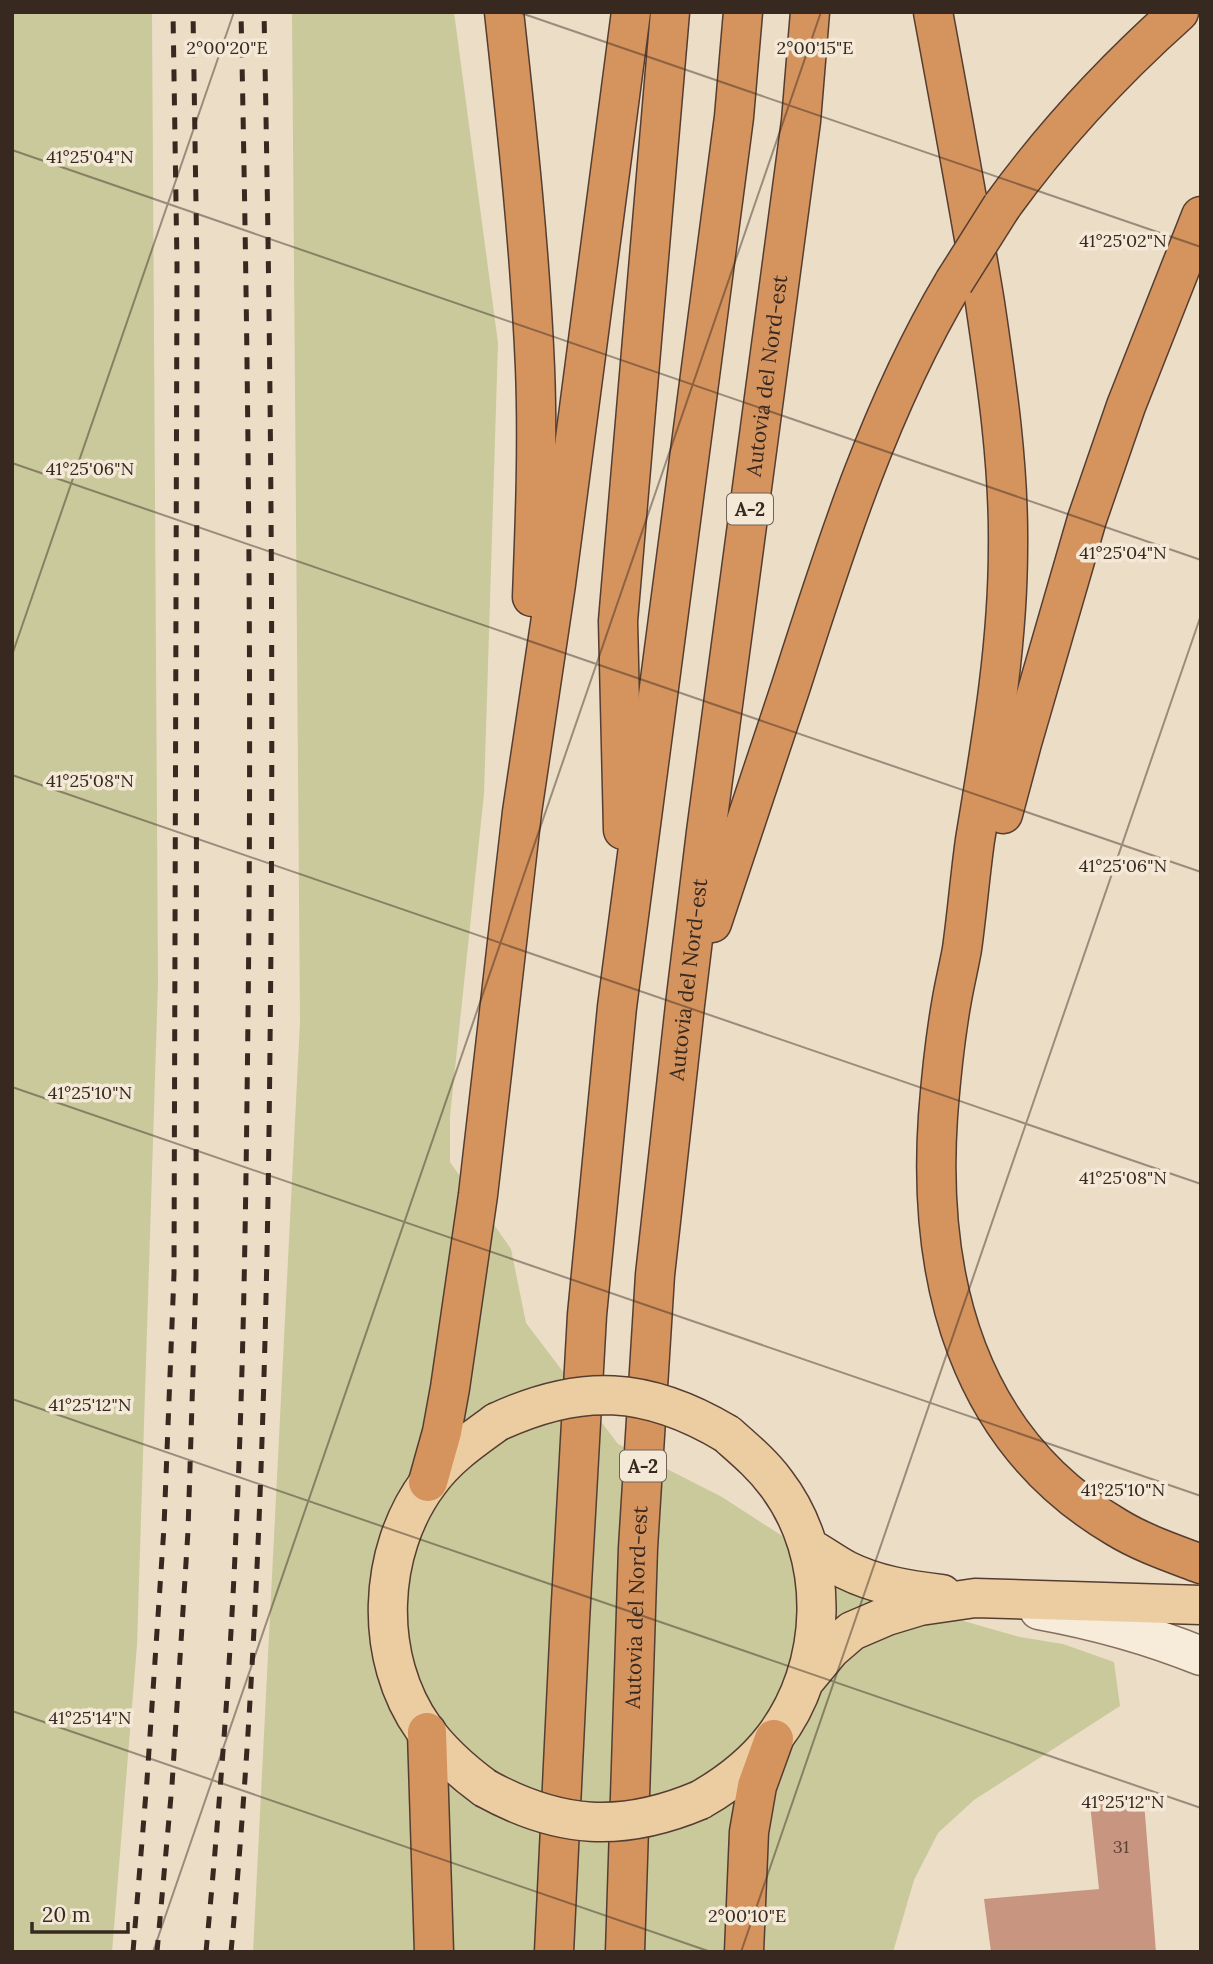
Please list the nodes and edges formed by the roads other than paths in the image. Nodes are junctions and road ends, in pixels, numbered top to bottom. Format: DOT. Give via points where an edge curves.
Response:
graph roads {
  1 [pos="504,12"];
  2 [pos="631,12"];
  3 [pos="670,12"];
  4 [pos="743,12"];
  5 [pos="810,12"];
  6 [pos="933,12"];
  7 [pos="1179,12"];
  8 [pos="1201,216"];
  9 [pos="530,760"];
  10 [pos="628,926"];
  11 [pos="961,954"];
  12 [pos="685,1005"];
  13 [pos="428,1482"];
  14 [pos="808,1547"];
  15 [pos="1201,1564"];
  16 [pos="975,1598"];
  17 [pos="1201,1605"];
  18 [pos="1201,1656"];
  19 [pos="806,1679"];
  20 [pos="427,1732"];
  21 [pos="774,1739"];
  22 [pos="434,1952"];
  23 [pos="554,1952"];
  24 [pos="625,1952"];
  25 [pos="744,1952"];
  1 -- 9 [label="highway" via="535,369"];
  2 -- 9 [label="highway"];
  3 -- 10 [label="highway" via="618,621"];
  4 -- 10 [label="highway" via="734,117"];
  5 -- 12 [label="highway, Autovia del Nord-est / A-2" via="801,121"];
  6 -- 11 [label="highway" via="1000,403 1009,547 1002,662"];
  7 -- 12 [label="highway, bridge" via="1109,77 1031,166 936,312 892,406 824,582"];
  8 -- 11 [label="highway" via="1087,519"];
  9 -- 13 [label="highway" via="473,1232 450,1388"];
  10 -- 23 [label="highway" via="587,1315"];
  11 -- 15 [label="highway" via="944,1056 936,1161 943,1251 964,1348 1008,1428 1050,1477 1116,1527"];
  12 -- 24 [label="highway, Autovia del Nord-est / A-2" via="655,1275 638,1548"];
  13 -- 14 [label="main road, bridge" via="458,1450 496,1422 529,1407 561,1399 626,1396 668,1405 727,1434 778,1485"];
  13 -- 20 [label="main road" via="407,1519 393,1559 387,1599 395,1665"];
  14 -- 16 [label="main road" via="847,1570 899,1589"];
  14 -- 19 [label="main road" via="817,1608 815,1644"];
  16 -- 17 [label="main road"];
  16 -- 18 [label="lane" via="1071,1616 1171,1643"];
  16 -- 19 [label="main road" via="920,1606 852,1631"];
  19 -- 21 [label="main road"];
  20 -- 21 [label="main road, bridge" via="446,1756 485,1788 539,1814 588,1823 639,1820 675,1811 724,1786"];
  20 -- 22 [label="highway"];
  21 -- 25 [label="highway" via="757,1786 749,1832"];
}
